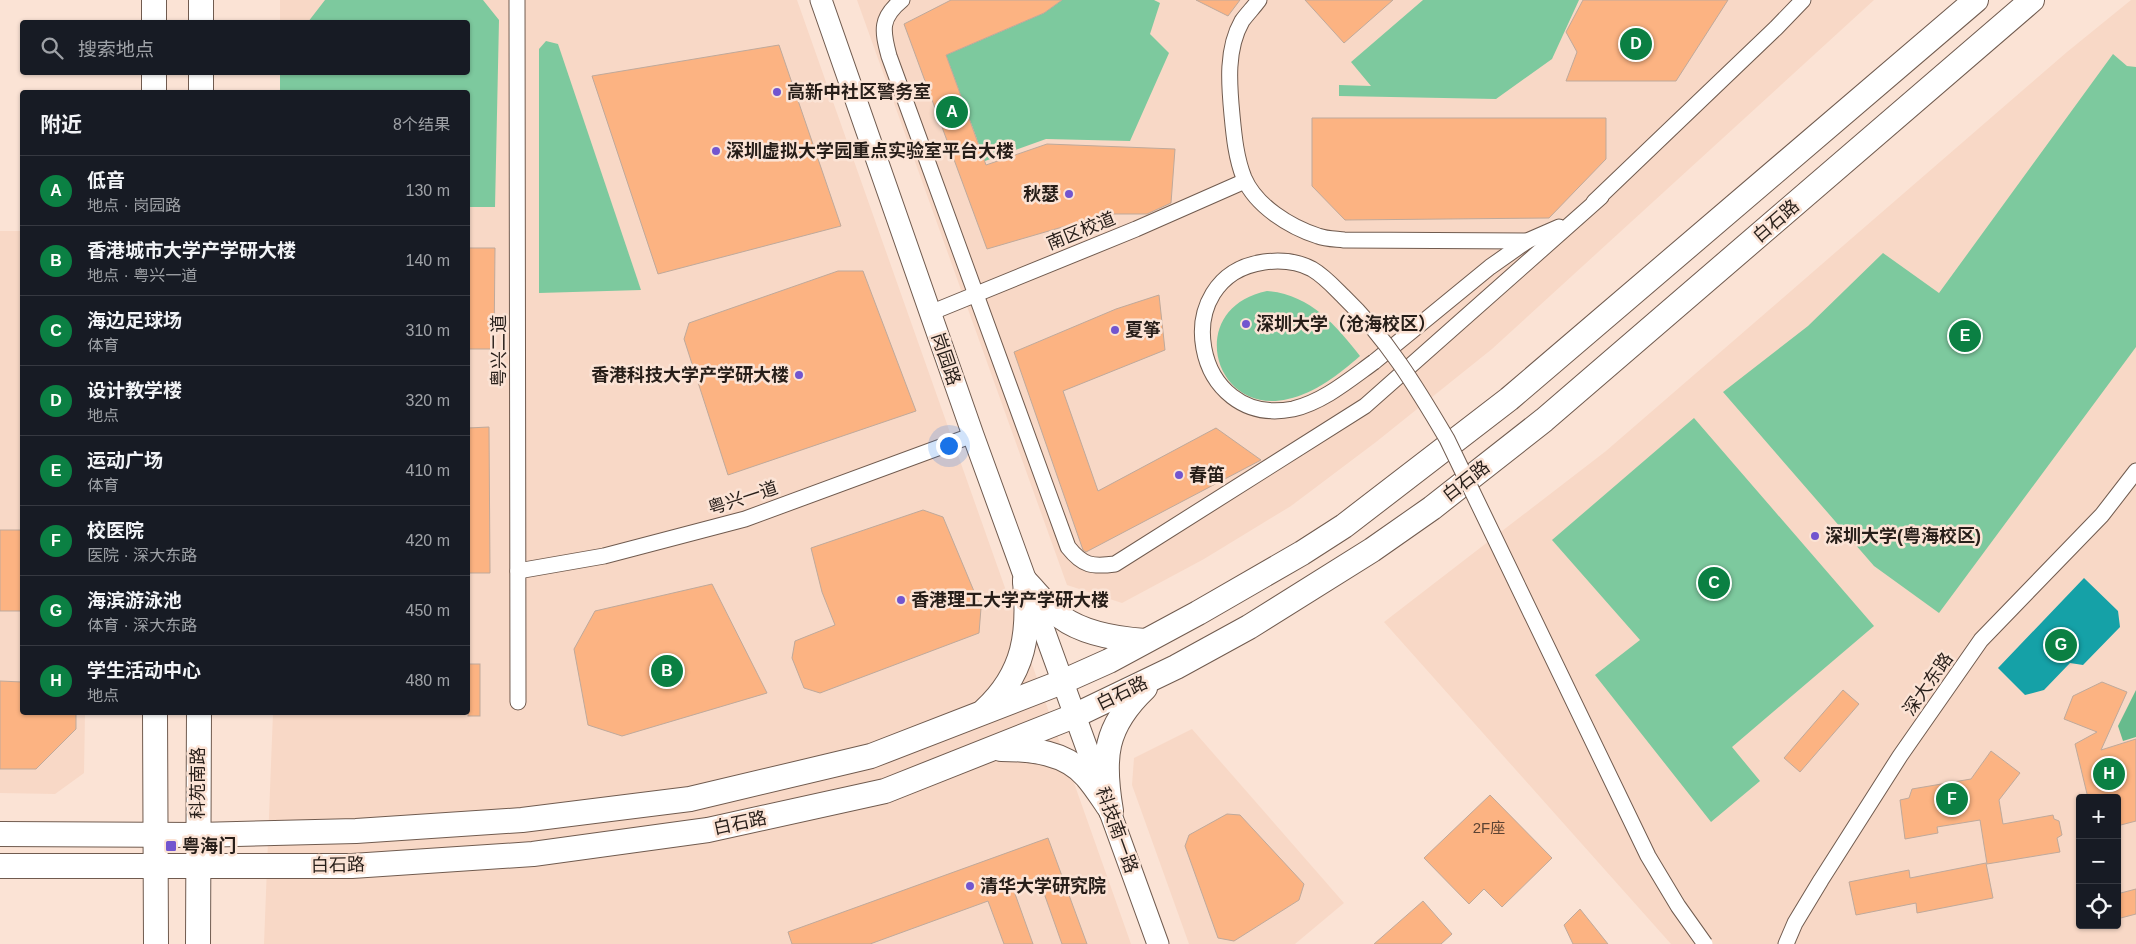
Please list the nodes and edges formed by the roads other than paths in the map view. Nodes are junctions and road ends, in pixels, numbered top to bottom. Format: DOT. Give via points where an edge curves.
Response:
graph roads {
  1 [pos="154,0"];
  2 [pos="201,0"];
  3 [pos="517,0"];
  4 [pos="821,0"];
  5 [pos="902,0"];
  6 [pos="1259,0"];
  7 [pos="1803,0"];
  8 [pos="1976,0"];
  9 [pos="2032,0"];
  10 [pos="154,20"];
  11 [pos="201,20"];
  12 [pos="154,75"];
  13 [pos="201,75"];
  14 [pos="154,90"];
  15 [pos="201,90"];
  16 [pos="1245,181"];
  17 [pos="1601,198"];
  18 [pos="1527,241"];
  19 [pos="977,294"];
  20 [pos="930,313"];
  21 [pos="972,435"];
  22 [pos="2136,471"];
  23 [pos="518,571"];
  24 [pos="1025,581"];
  25 [pos="1145,641"];
  26 [pos="1158,676"];
  27 [pos="1062,682"];
  28 [pos="518,702"];
  29 [pos="982,713"];
  30 [pos="155,715"];
  31 [pos="199,715"];
  32 [pos="1074,716"];
  33 [pos="990,749"];
  34 [pos="1111,812"];
  35 [pos="0,834"];
  36 [pos="156,835"];
  37 [pos="198,835"];
  38 [pos="0,866"];
  39 [pos="156,866"];
  40 [pos="198,866"];
  41 [pos="156,944"];
  42 [pos="198,944"];
  43 [pos="1158,944"];
  44 [pos="1705,944"];
  45 [pos="1786,944"];
  1 -- 10 [label="main road"];
  2 -- 11 [label="main road"];
  3 -- 23 [label="street, 粤兴二道"];
  4 -- 20 [label="street, 岗园路"];
  5 -- 19 [label="street" via="891,9 884,23 885,39"];
  6 -- 16 [label="street" via="1243,20 1231,56 1229,89 1236,148"];
  7 -- 17 [label="street"];
  8 -- 25 [label="main road, 白石路" via="1462,437 1344,526"];
  9 -- 26 [label="main road, 白石路" via="1544,420 1439,502 1314,588"];
  12 -- 14 [label="main road"];
  13 -- 15 [label="main road"];
  16 -- 18 [label="street" via="1261,202 1279,216 1320,237 1344,240"];
  16 -- 19 [label="street, 南区校道"];
  17 -- 18 [label="street" via="1558,228"];
  17 -- 19 [label="street" via="1365,406 1115,564 1095,566 1077,560 1068,547"];
  18 -- 44 [label="street, bridge" via="1490,267 1439,308 1418,326 1410,332 1396,344 1388,350 1374,362 1329,394 1304,406 1280,410 1253,406 1229,393 1207,364 1202,325 1212,299 1228,278 1257,263 1276,260 1310,268 1358,310 1374,329 1384,343 1390,350 1400,364 1447,440 1648,856"];
  19 -- 20 [label="street, 南区校道"];
  20 -- 21 [label="street, 岗园路"];
  21 -- 23 [label="street, 粤兴一道" via="745,519 604,556"];
  21 -- 24 [label="street, 岗园路"];
  22 -- 45 [label="street, 深大东路" via="2102,515 1981,640 1900,756 1821,880"];
  23 -- 28 [label="street, 粤兴二道"];
  24 -- 25 [label="main road" via="1060,616 1077,626 1127,640"];
  24 -- 27 [label="street, 岗园路"];
  24 -- 29 [label="main road" via="1027,627 1019,662 1000,696"];
  25 -- 27 [label="main road, 白石路"];
  26 -- 32 [label="main road, 白石路"];
  26 -- 34 [label="main road" via="1121,714 1114,728 1106,782"];
  27 -- 29 [label="main road, 白石路"];
  27 -- 32 [label="street, 岗园路"];
  29 -- 37 [label="main road, 白石路" via="871,756 690,798 512,821 356,831"];
  30 -- 36 [label="main road"];
  31 -- 37 [label="main road, 科苑南路"];
  32 -- 33 [label="main road, 白石路"];
  32 -- 34 [label="street, 科技南一路"];
  33 -- 34 [label="main road" via="1042,752 1073,764 1087,776"];
  33 -- 40 [label="main road, 白石路" via="885,791 708,830 533,854 352,866"];
  34 -- 43 [label="street, 科技南一路"];
  35 -- 36 [label="main road, 白石路"];
  36 -- 37 [label="main road, 白石路"];
  36 -- 39 [label="main road"];
  37 -- 40 [label="main road, 科苑南路"];
  38 -- 39 [label="main road, 白石路"];
  39 -- 40 [label="main road, 白石路"];
  39 -- 41 [label="main road"];
  40 -- 42 [label="main road, 科苑南路"];
}
